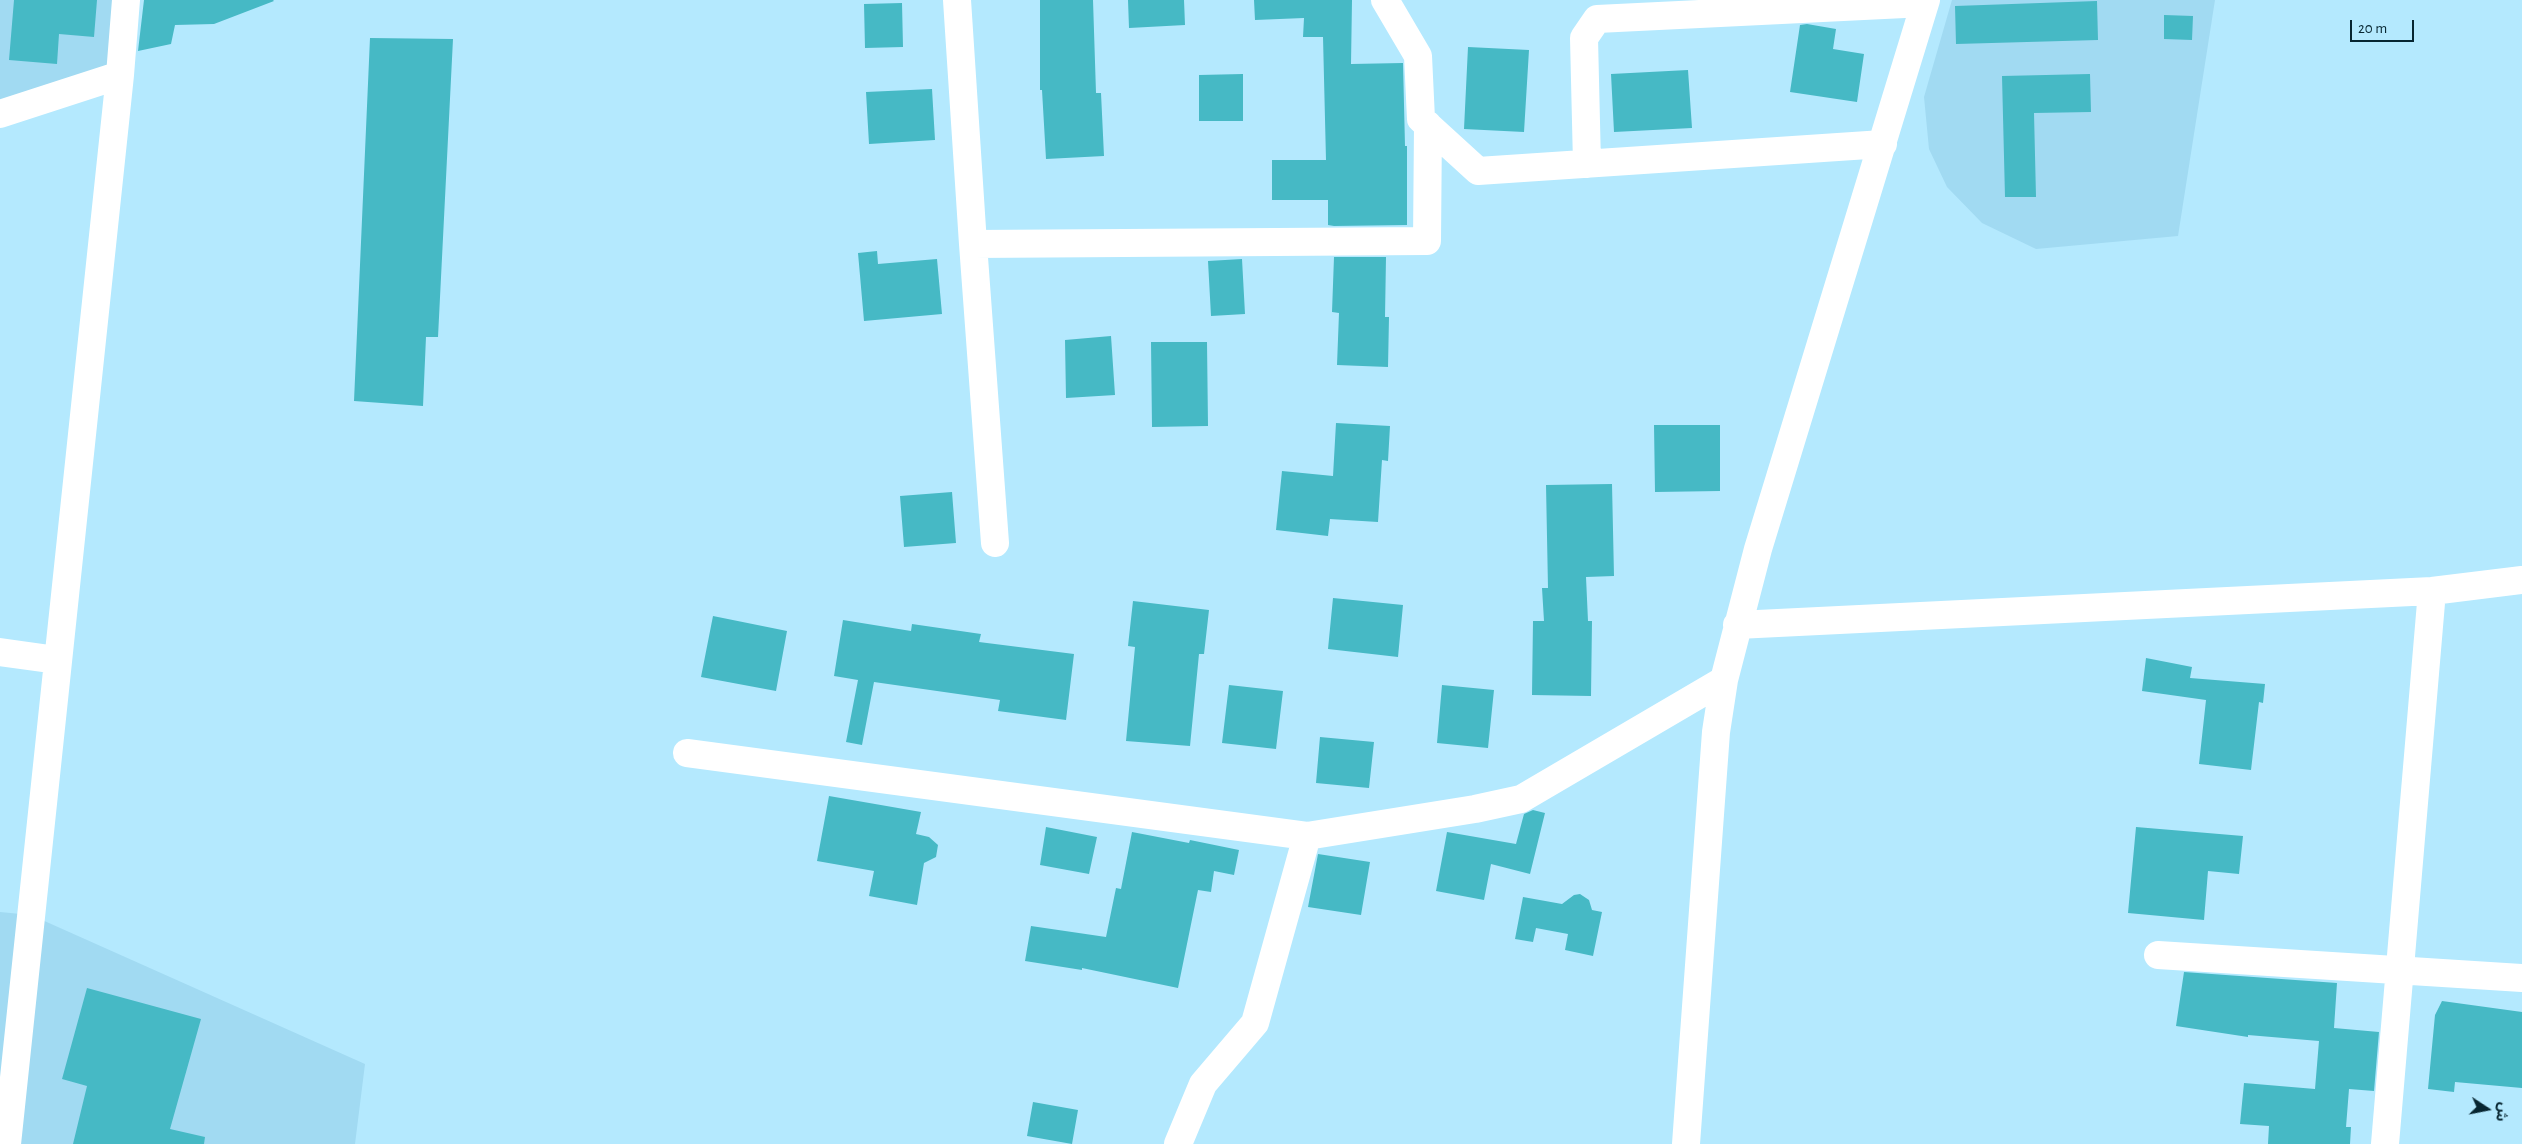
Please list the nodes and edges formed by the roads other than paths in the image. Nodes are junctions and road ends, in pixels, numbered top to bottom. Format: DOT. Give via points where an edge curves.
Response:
graph roads {
  1 [pos="126,0"];
  2 [pos="957,0"];
  3 [pos="1385,0"];
  4 [pos="1925,1"];
  5 [pos="120,75"];
  6 [pos="0,114"];
  7 [pos="1428,125"];
  8 [pos="1883,144"];
  9 [pos="1587,164"];
  10 [pos="972,244"];
  11 [pos="995,543"];
  12 [pos="2522,580"];
  13 [pos="2432,591"];
  14 [pos="1737,625"];
  15 [pos="0,652"];
  16 [pos="57,660"];
  17 [pos="1724,680"];
  18 [pos="687,753"];
  19 [pos="1307,836"];
  20 [pos="2158,955"];
  21 [pos="2398,972"];
  22 [pos="2522,978"];
  23 [pos="7,1144"];
  24 [pos="1178,1144"];
  25 [pos="1686,1144"];
  26 [pos="2385,1144"];
  1 -- 5 [label="street"];
  2 -- 10 [label="street"];
  3 -- 7 [label="street" via="1418,56 1421,119"];
  4 -- 8 [label="street"];
  4 -- 9 [label="street" via="1597,19 1584,38"];
  5 -- 6 [label="street"];
  5 -- 16 [label="street"];
  7 -- 9 [label="street" via="1478,171"];
  7 -- 10 [label="street" via="1427,241"];
  8 -- 9 [label="street"];
  8 -- 14 [label="street"];
  10 -- 11 [label="street"];
  12 -- 13 [label="street"];
  13 -- 14 [label="street"];
  13 -- 21 [label="street"];
  14 -- 17 [label="street"];
  15 -- 16 [label="street"];
  16 -- 23 [label="street"];
  17 -- 19 [label="street" via="1521,798 1475,809"];
  17 -- 25 [label="street" via="1716,732"];
  18 -- 19 [label="street"];
  19 -- 24 [label="street" via="1256,1023 1203,1084"];
  20 -- 21 [label="street"];
  21 -- 22 [label="street"];
  21 -- 26 [label="street"];
}
